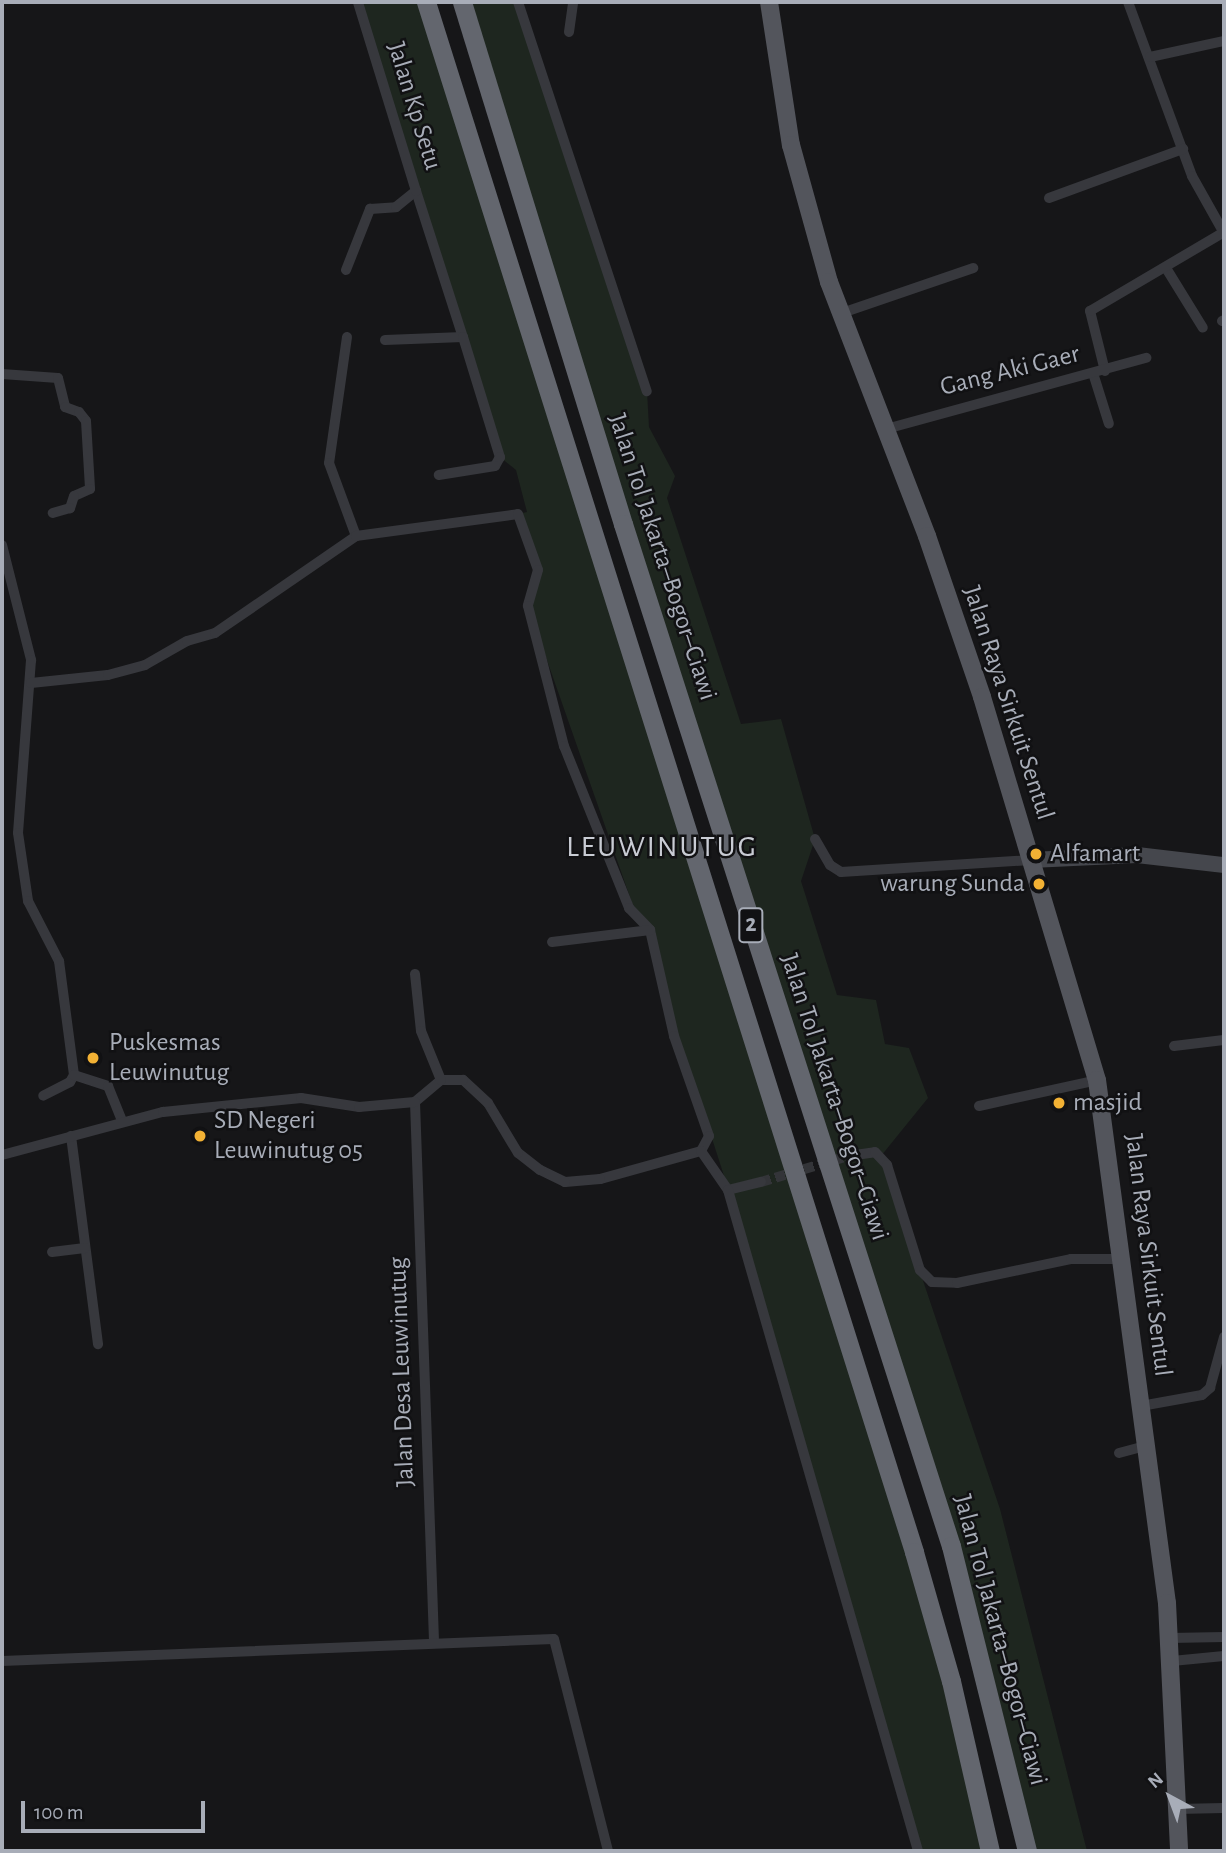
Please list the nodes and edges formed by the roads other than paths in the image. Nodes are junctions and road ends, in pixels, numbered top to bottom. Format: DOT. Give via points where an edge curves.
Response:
graph roads {
  1 [pos="358,2"];
  2 [pos="426,2"];
  3 [pos="462,2"];
  4 [pos="518,2"];
  5 [pos="573,2"];
  6 [pos="769,2"];
  7 [pos="1128,2"];
  8 [pos="569,32"];
  9 [pos="1224,41"];
  10 [pos="1150,57"];
  11 [pos="1183,149"];
  12 [pos="416,191"];
  13 [pos="1049,198"];
  14 [pos="1224,232"];
  15 [pos="973,268"];
  16 [pos="1166,268"];
  17 [pos="346,270"];
  18 [pos="839,314"];
  19 [pos="1203,328"];
  20 [pos="347,337"];
  21 [pos="463,337"];
  22 [pos="384,340"];
  23 [pos="1146,358"];
  24 [pos="1105,371"];
  25 [pos="1093,373"];
  26 [pos="2,374"];
  27 [pos="648,391"];
  28 [pos="1110,424"];
  29 [pos="886,429"];
  30 [pos="439,475"];
  31 [pos="53,513"];
  32 [pos="356,536"];
  33 [pos="2,545"];
  34 [pos="31,682"];
  35 [pos="816,839"];
  36 [pos="1031,860"];
  37 [pos="1224,865"];
  38 [pos="650,930"];
  39 [pos="552,942"];
  40 [pos="415,974"];
  41 [pos="1224,1043"];
  42 [pos="1174,1046"];
  43 [pos="72,1078"];
  44 [pos="441,1080"];
  45 [pos="1097,1080"];
  46 [pos="43,1096"];
  47 [pos="415,1102"];
  48 [pos="979,1106"];
  49 [pos="122,1120"];
  50 [pos="71,1136"];
  51 [pos="701,1151"];
  52 [pos="2,1155"];
  53 [pos="848,1156"];
  54 [pos="761,1182"];
  55 [pos="728,1190"];
  56 [pos="85,1248"];
  57 [pos="52,1252"];
  58 [pos="1124,1259"];
  59 [pos="1224,1337"];
  60 [pos="97,1344"];
  61 [pos="1219,1378"];
  62 [pos="1142,1406"];
  63 [pos="1146,1446"];
  64 [pos="1119,1453"];
  65 [pos="1224,1637"];
  66 [pos="1170,1638"];
  67 [pos="434,1641"];
  68 [pos="1224,1656"];
  69 [pos="2,1661"];
  70 [pos="1172,1661"];
  71 [pos="1224,1808"];
  72 [pos="1177,1809"];
  73 [pos="608,1851"];
  74 [pos="918,1851"];
  75 [pos="989,1851"];
  76 [pos="1027,1851"];
  77 [pos="1179,1851"];
  1 -- 12 [label="street, Jalan Kp Setu"];
  2 -- 75 [label="highway, 2" via="914,1552 951,1681"];
  3 -- 76 [label="highway, Jalan Tol Jakarta–Bogor–Ciawi / 2" via="622,524 951,1546"];
  4 -- 27 [label="street"];
  5 -- 8 [label="street"];
  6 -- 18 [label="main road, Jalan Raya Sirkuit Sentul" via="791,145"];
  7 -- 10 [label="street"];
  9 -- 10 [label="street"];
  10 -- 11 [label="street"];
  11 -- 13 [label="street"];
  11 -- 14 [label="street"];
  12 -- 17 [label="street, Jalan Kp Setu" via="396,207 370,209"];
  12 -- 21 [label="street"];
  14 -- 16 [label="street"];
  15 -- 18 [label="street"];
  16 -- 19 [label="street"];
  16 -- 24 [label="street" via="1090,311"];
  18 -- 29 [label="main road, Jalan Raya Sirkuit Sentul"];
  20 -- 32 [label="street" via="329,463"];
  21 -- 22 [label="street"];
  21 -- 30 [label="street" via="500,457 495,466"];
  23 -- 24 [label="street, Gang Aki Gaer"];
  24 -- 25 [label="street, Gang Aki Gaer"];
  25 -- 28 [label="street"];
  25 -- 29 [label="street, Gang Aki Gaer"];
  26 -- 31 [label="street" via="58,378 65,407 79,412 86,421 90,489 74,496 70,508"];
  29 -- 36 [label="main road, Jalan Raya Sirkuit Sentul" via="977,684"];
  32 -- 34 [label="street" via="215,634 187,640 145,665 108,675"];
  32 -- 38 [label="street" via="517,514 538,570 528,606 564,747 629,908"];
  33 -- 34 [label="street" via="27,635"];
  34 -- 43 [label="street" via="18,833 28,901 59,961"];
  35 -- 36 [label="street" via="830,865 841,872"];
  36 -- 37 [label="street" via="1137,855"];
  36 -- 45 [label="main road, Jalan Raya Sirkuit Sentul"];
  38 -- 39 [label="street"];
  38 -- 51 [label="street" via="674,1036 709,1136"];
  40 -- 44 [label="street" via="421,1031"];
  41 -- 42 [label="street"];
  43 -- 46 [label="street"];
  43 -- 49 [label="street" via="107,1086"];
  44 -- 47 [label="street"];
  44 -- 51 [label="street" via="455,1078 472,1086 498,1116 518,1153 565,1182 600,1179"];
  45 -- 48 [label="street"];
  45 -- 58 [label="main road, Jalan Raya Sirkuit Sentul"];
  47 -- 49 [label="street" via="359,1107 301,1098"];
  47 -- 67 [label="street, Jalan Desa Leuwinutug"];
  49 -- 50 [label="street" via="103,1131"];
  50 -- 52 [label="street"];
  50 -- 56 [label="street"];
  51 -- 55 [label="street"];
  53 -- 58 [label="street" via="875,1152 887,1165 920,1270 932,1282 957,1283 1071,1259"];
  54 -- 55 [label="street"];
  55 -- 74 [label="street"];
  56 -- 57 [label="street"];
  56 -- 60 [label="street"];
  58 -- 62 [label="main road, Jalan Raya Sirkuit Sentul"];
  59 -- 61 [label="street"];
  61 -- 62 [label="street" via="1202,1395"];
  62 -- 63 [label="main road, Jalan Raya Sirkuit Sentul"];
  63 -- 64 [label="street"];
  63 -- 66 [label="main road, Jalan Raya Sirkuit Sentul"];
  65 -- 66 [label="street"];
  66 -- 70 [label="main road, Jalan Raya Sirkuit Sentul"];
  67 -- 69 [label="street"];
  67 -- 73 [label="street" via="554,1639"];
  68 -- 70 [label="street"];
  70 -- 72 [label="main road, Jalan Raya Sirkuit Sentul"];
  71 -- 72 [label="street"];
  72 -- 77 [label="main road, Jalan Raya Sirkuit Sentul"];
}
